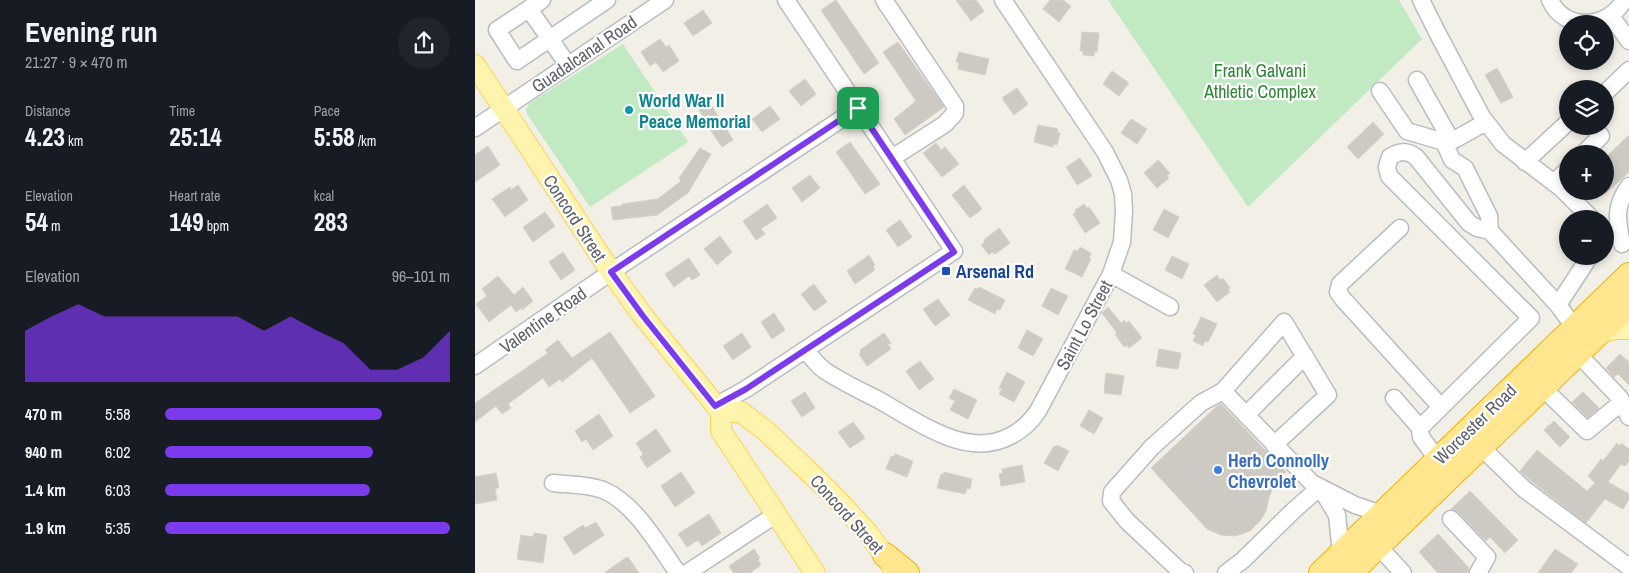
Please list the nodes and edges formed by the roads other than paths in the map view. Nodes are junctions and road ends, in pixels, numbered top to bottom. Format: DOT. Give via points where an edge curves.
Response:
graph roads {
  1 [pos="607,0"];
  2 [pos="665,0"];
  3 [pos="786,0"];
  4 [pos="884,0"];
  5 [pos="1003,0"];
  6 [pos="1421,0"];
  7 [pos="1432,0"];
  8 [pos="1550,0"];
  9 [pos="1624,0"];
  10 [pos="535,4"];
  11 [pos="1561,15"];
  12 [pos="1612,15"];
  13 [pos="1614,20"];
  14 [pos="550,39"];
  15 [pos="1629,41"];
  16 [pos="475,64"];
  17 [pos="568,65"];
  18 [pos="1629,70"];
  19 [pos="1417,80"];
  20 [pos="1614,84"];
  21 [pos="1380,91"];
  22 [pos="504,108"];
  23 [pos="858,108"];
  24 [pos="1487,122"];
  25 [pos="475,128"];
  26 [pos="1559,130"];
  27 [pos="1600,135"];
  28 [pos="1444,144"];
  29 [pos="1592,145"];
  30 [pos="892,158"];
  31 [pos="1525,162"];
  32 [pos="1559,178"];
  33 [pos="1554,183"];
  34 [pos="1629,186"];
  35 [pos="1583,210"];
  36 [pos="1400,228"];
  37 [pos="1490,231"];
  38 [pos="1614,239"];
  39 [pos="1626,247"];
  40 [pos="1583,265"];
  41 [pos="611,272"];
  42 [pos="1111,274"];
  43 [pos="1629,274"];
  44 [pos="1555,302"];
  45 [pos="1629,304"];
  46 [pos="1170,307"];
  47 [pos="1531,318"];
  48 [pos="1575,328"];
  49 [pos="1629,329"];
  50 [pos="1598,334"];
  51 [pos="805,350"];
  52 [pos="1577,354"];
  53 [pos="1305,356"];
  54 [pos="475,366"];
  55 [pos="1543,388"];
  56 [pos="1223,391"];
  57 [pos="1394,398"];
  58 [pos="1622,402"];
  59 [pos="1441,407"];
  60 [pos="718,409"];
  61 [pos="1246,415"];
  62 [pos="1629,417"];
  63 [pos="1420,428"];
  64 [pos="1274,444"];
  65 [pos="1481,447"];
  66 [pos="1438,460"];
  67 [pos="553,483"];
  68 [pos="1320,487"];
  69 [pos="1382,514"];
  70 [pos="775,515"];
  71 [pos="1451,519"];
  72 [pos="1378,546"];
  73 [pos="1346,563"];
  74 [pos="891,564"];
  75 [pos="1629,567"];
  76 [pos="678,573"];
  77 [pos="687,573"];
  78 [pos="815,573"];
  79 [pos="907,573"];
  80 [pos="1185,573"];
  81 [pos="1226,573"];
  82 [pos="1321,573"];
  83 [pos="1403,573"];
  84 [pos="1478,573"];
  1 -- 14 [label="street"];
  2 -- 17 [label="street, Guadalcanal Road"];
  3 -- 23 [label="street"];
  4 -- 30 [label="street" via="955,106 955,113 945,124"];
  5 -- 42 [label="street, Saint Lo Street" via="1105,152 1119,180 1124,226"];
  6 -- 7 [label="street"];
  6 -- 24 [label="street"];
  8 -- 11 [label="street"];
  9 -- 12 [label="street"];
  10 -- 14 [label="street"];
  10 -- 14 [label="street" via="497,30 517,61"];
  13 -- 15 [label="street"];
  14 -- 17 [label="street"];
  16 -- 22 [label="main road, Concord Street"];
  17 -- 22 [label="street, Guadalcanal Road"];
  18 -- 20 [label="street"];
  19 -- 28 [label="street" via="1448,136"];
  21 -- 28 [label="street" via="1407,130"];
  22 -- 25 [label="street, Guadalcanal Road"];
  22 -- 41 [label="main road, Concord Street"];
  23 -- 30 [label="street"];
  23 -- 41 [label="street, Valentine Road"];
  24 -- 28 [label="street"];
  24 -- 31 [label="street" via="1503,144"];
  26 -- 31 [label="street"];
  27 -- 29 [label="street"];
  28 -- 37 [label="street" via="1452,160 1465,168 1489,216"];
  30 -- 51 [label="street" via="954,252"];
  31 -- 33 [label="street"];
  32 -- 33 [label="street"];
  33 -- 35 [label="street"];
  34 -- 39 [label="street" via="1617,210 1618,225"];
  36 -- 59 [label="street" via="1340,284 1338,292"];
  37 -- 44 [label="street"];
  37 -- 47 [label="street" via="1469,222 1416,157 1409,152 1398,152 1390,157 1389,176"];
  38 -- 39 [label="street"];
  40 -- 44 [label="street"];
  41 -- 54 [label="street, Valentine Road"];
  41 -- 60 [label="main road, Concord Street"];
  42 -- 46 [label="street"];
  42 -- 51 [label="street, Saint Lo Street" via="1032,421 999,441 974,444 941,434 830,374"];
  43 -- 48 [label="highway, Worcester Road"];
  44 -- 47 [label="street"];
  44 -- 48 [label="street"];
  45 -- 50 [label="highway, Worcester Road"];
  47 -- 59 [label="street"];
  48 -- 66 [label="highway, Worcester Road"];
  49 -- 50 [label="main road"];
  50 -- 52 [label="highway, Worcester Road"];
  51 -- 60 [label="street"];
  52 -- 55 [label="highway, Worcester Road"];
  52 -- 58 [label="street"];
  53 -- 56 [label="street" via="1284,322"];
  53 -- 61 [label="street"];
  53 -- 64 [label="street" via="1328,395"];
  55 -- 58 [label="street" via="1587,431"];
  55 -- 65 [label="highway, Worcester Road"];
  56 -- 61 [label="street"];
  56 -- 80 [label="street" via="1201,403 1152,448 1112,492 1111,501 1127,521"];
  57 -- 63 [label="street"];
  58 -- 62 [label="street"];
  59 -- 63 [label="street"];
  60 -- 70 [label="main road" via="721,431"];
  60 -- 74 [label="main road, Concord Street" via="741,412 766,432 828,490"];
  61 -- 64 [label="street"];
  63 -- 66 [label="street" via="1421,437"];
  64 -- 68 [label="street" via="1298,470"];
  65 -- 72 [label="highway, Worcester Road"];
  65 -- 75 [label="street" via="1524,489"];
  66 -- 69 [label="highway, Worcester Road"];
  67 -- 76 [label="street" via="585,486 618,498 633,510"];
  68 -- 69 [label="street" via="1355,505"];
  68 -- 73 [label="street" via="1337,515"];
  68 -- 81 [label="street"];
  69 -- 73 [label="highway, Worcester Road"];
  70 -- 77 [label="street"];
  70 -- 78 [label="main road"];
  71 -- 84 [label="street" via="1487,557"];
  72 -- 73 [label="highway, Worcester Road"];
  72 -- 83 [label="street"];
  73 -- 82 [label="highway, Worcester Road"];
  74 -- 79 [label="highway"];
}
